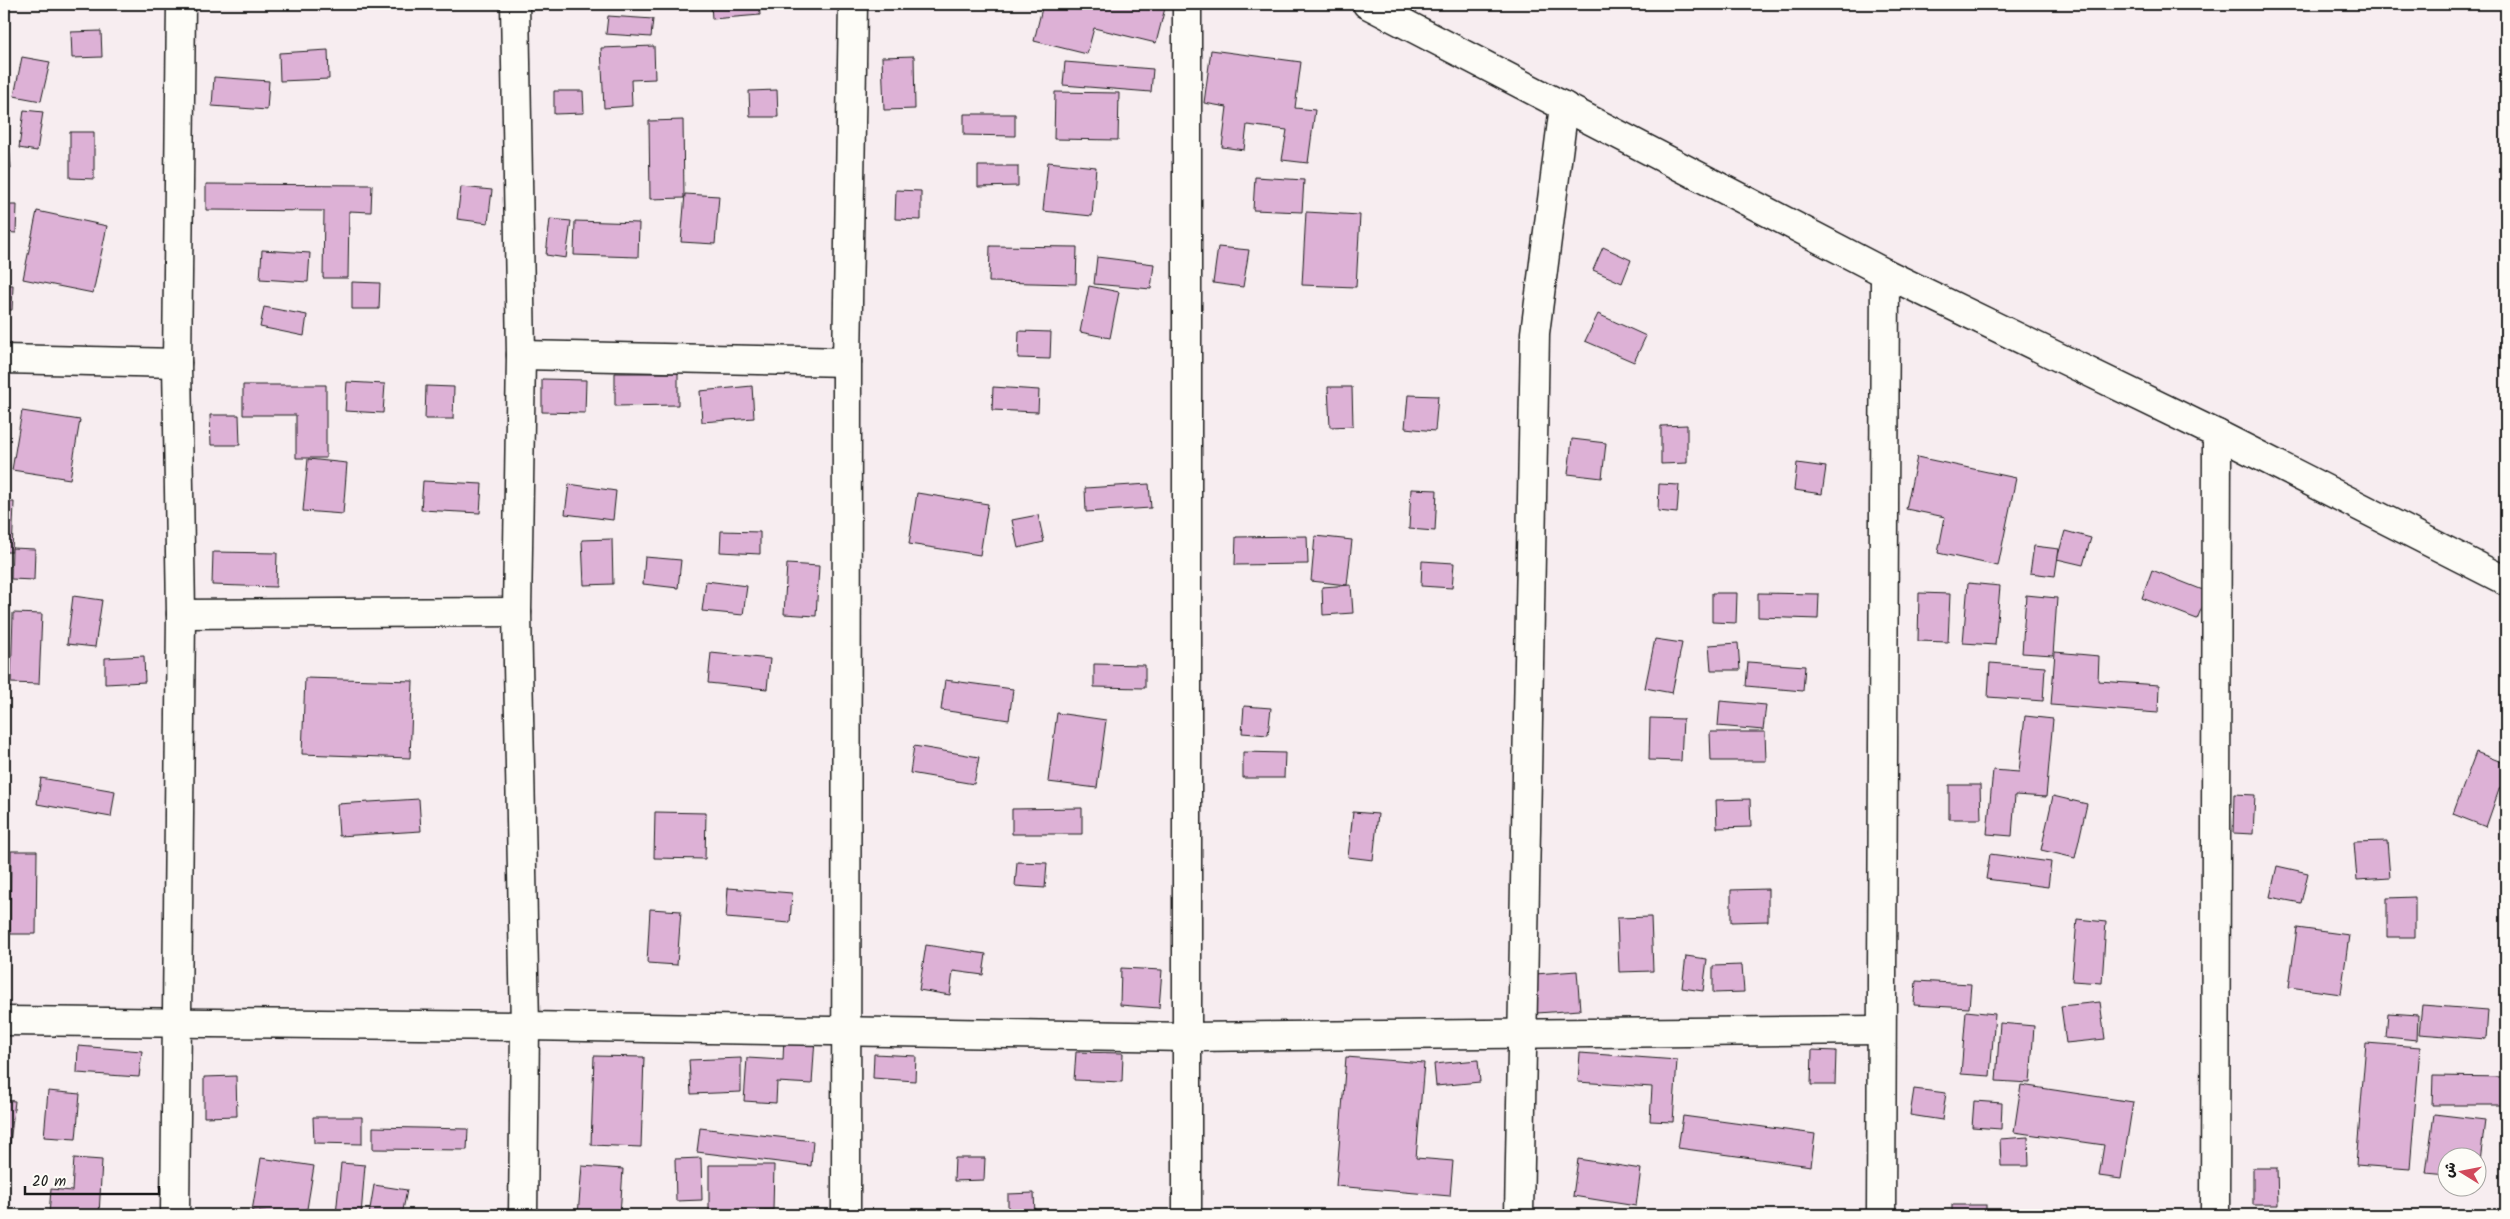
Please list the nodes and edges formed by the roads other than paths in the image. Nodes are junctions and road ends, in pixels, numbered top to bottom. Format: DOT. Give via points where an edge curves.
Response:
graph roads {
  1 [pos="181,4"];
  2 [pos="515,4"];
  3 [pos="853,4"];
  4 [pos="1188,4"];
  5 [pos="1368,4"];
  6 [pos="1564,106"];
  7 [pos="1885,273"];
  8 [pos="521,356"];
  9 [pos="4,359"];
  10 [pos="847,362"];
  11 [pos="177,364"];
  12 [pos="2217,434"];
  13 [pos="2506,581"];
  14 [pos="517,612"];
  15 [pos="181,614"];
  16 [pos="4,1021"];
  17 [pos="178,1024"];
  18 [pos="525,1026"];
  19 [pos="1880,1030"];
  20 [pos="846,1033"];
  21 [pos="1521,1034"];
  22 [pos="1188,1037"];
  23 [pos="175,1215"];
  24 [pos="523,1215"];
  25 [pos="846,1215"];
  26 [pos="1187,1215"];
  27 [pos="1520,1215"];
  28 [pos="1881,1215"];
  29 [pos="2215,1215"];
  1 -- 11 [label="street"];
  2 -- 8 [label="street"];
  3 -- 10 [label="street"];
  4 -- 22 [label="street"];
  5 -- 6 [label="street"];
  6 -- 7 [label="street"];
  6 -- 21 [label="street" via="1535,333"];
  7 -- 12 [label="street"];
  7 -- 19 [label="street"];
  8 -- 10 [label="street"];
  8 -- 14 [label="street"];
  9 -- 11 [label="street"];
  10 -- 20 [label="street"];
  11 -- 15 [label="street"];
  12 -- 13 [label="street"];
  12 -- 29 [label="street"];
  14 -- 15 [label="street"];
  14 -- 18 [label="street"];
  15 -- 17 [label="street"];
  16 -- 17 [label="street"];
  17 -- 18 [label="street"];
  17 -- 23 [label="street"];
  18 -- 20 [label="street"];
  18 -- 24 [label="street"];
  19 -- 21 [label="street"];
  19 -- 28 [label="street"];
  20 -- 22 [label="street"];
  20 -- 25 [label="street"];
  21 -- 22 [label="street"];
  21 -- 27 [label="street"];
  22 -- 26 [label="street"];
}
